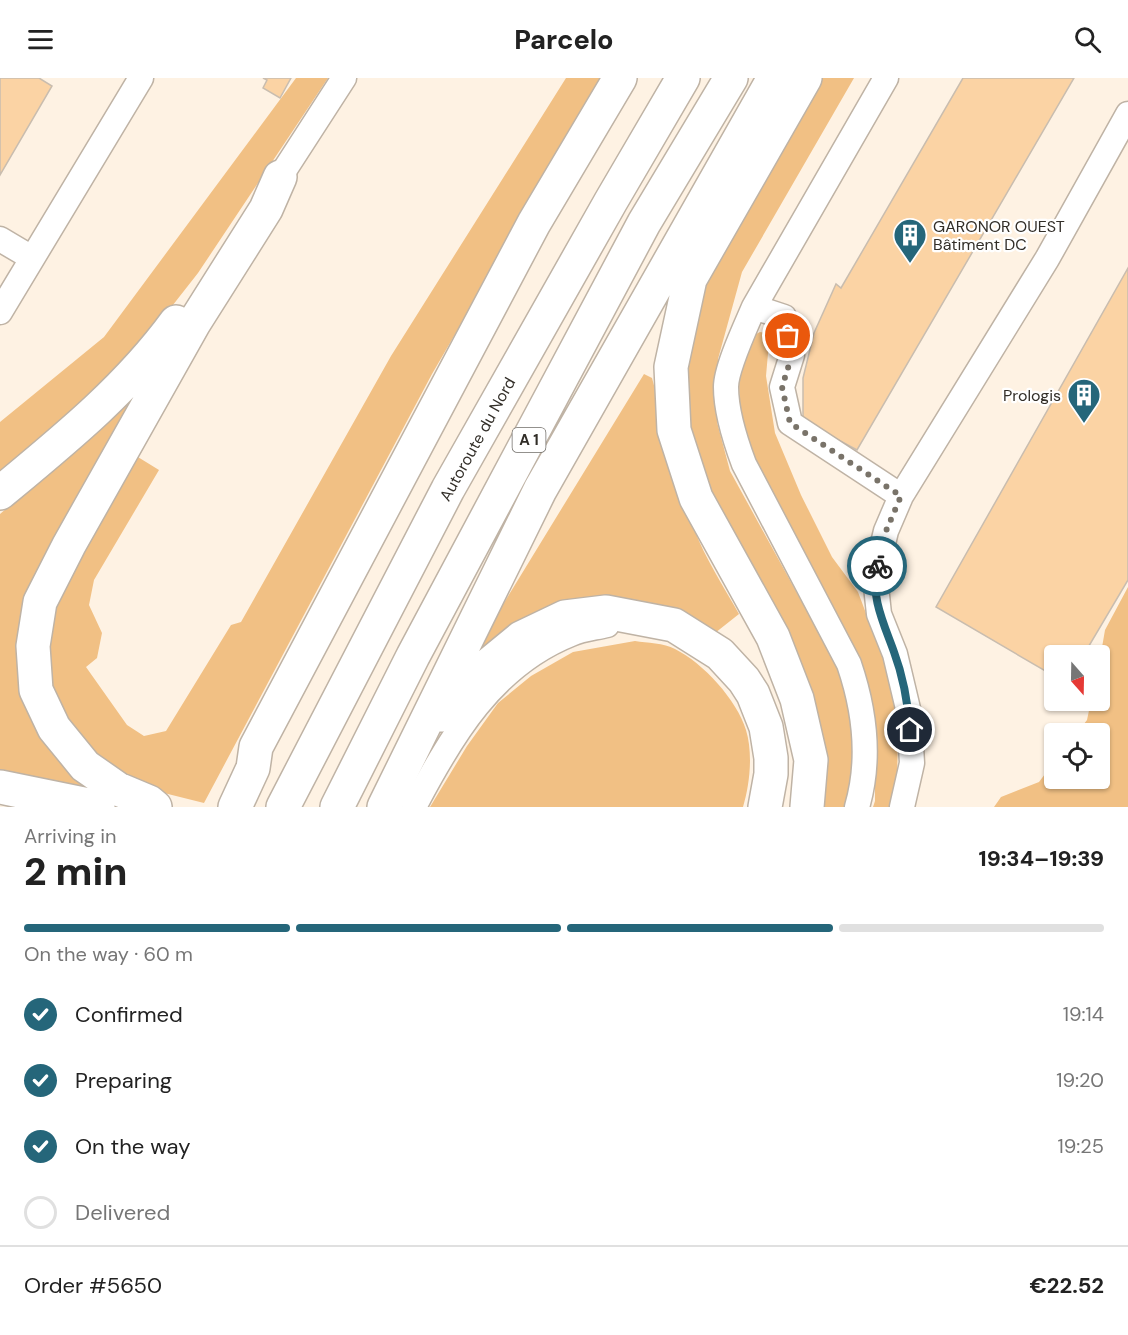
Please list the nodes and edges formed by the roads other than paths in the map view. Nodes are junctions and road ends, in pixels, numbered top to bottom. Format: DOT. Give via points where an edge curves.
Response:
graph roads {
  1 [pos="141,78"];
  2 [pos="344,78"];
  3 [pos="620,78"];
  4 [pos="683,78"];
  5 [pos="731,78"];
  6 [pos="774,78"];
  7 [pos="806,78"];
  8 [pos="886,78"];
  9 [pos="1128,114"];
  10 [pos="280,177"];
  11 [pos="0,239"];
  12 [pos="32,258"];
  13 [pos="754,307"];
  14 [pos="0,312"];
  15 [pos="0,493"];
  16 [pos="901,496"];
  17 [pos="632,619"];
  18 [pos="256,747"];
  19 [pos="403,770"];
  20 [pos="0,787"];
  21 [pos="98,807"];
  22 [pos="155,807"];
  23 [pos="214,807"];
  24 [pos="235,807"];
  25 [pos="283,807"];
  26 [pos="337,807"];
  27 [pos="384,807"];
  28 [pos="414,807"];
  29 [pos="765,807"];
  30 [pos="807,807"];
  31 [pos="857,807"];
  32 [pos="902,807"];
  1 -- 12 [label="street"];
  2 -- 10 [label="street"];
  3 -- 18 [label="highway" via="534,223"];
  4 -- 25 [label="highway, Autoroute du Nord" via="448,489"];
  5 -- 26 [label="highway, A 1" via="644,223"];
  6 -- 19 [label="highway" via="540,490"];
  7 -- 30 [label="highway" via="690,279 671,366 674,430 696,498 773,637 797,699 811,760"];
  8 -- 13 [label="street"];
  9 -- 16 [label="street" via="1047,260"];
  10 -- 15 [label="highway" via="258,202 165,338 128,381 92,417"];
  10 -- 22 [label="highway" via="266,209 194,323 40,602 33,646 36,690 54,728 86,766 118,789"];
  11 -- 12 [label="street"];
  12 -- 14 [label="street"];
  13 -- 16 [label="street" via="784,317 792,355 782,387 790,423"];
  13 -- 31 [label="street" via="726,385 734,436 758,493 855,681 865,742"];
  16 -- 32 [label="street" via="886,531 874,577 879,614 895,654 909,713 912,763"];
  17 -- 19 [label="highway" via="606,612 565,617 521,638 487,666 446,710"];
  17 -- 28 [label="street" via="572,633 531,654 499,680 462,723"];
  17 -- 29 [label="highway" via="681,629 720,654 744,680 763,719 771,758"];
  18 -- 23 [label="highway" via="238,760"];
  18 -- 24 [label="highway" via="253,768"];
  19 -- 27 [label="highway"];
  20 -- 21 [label="highway"];
}
